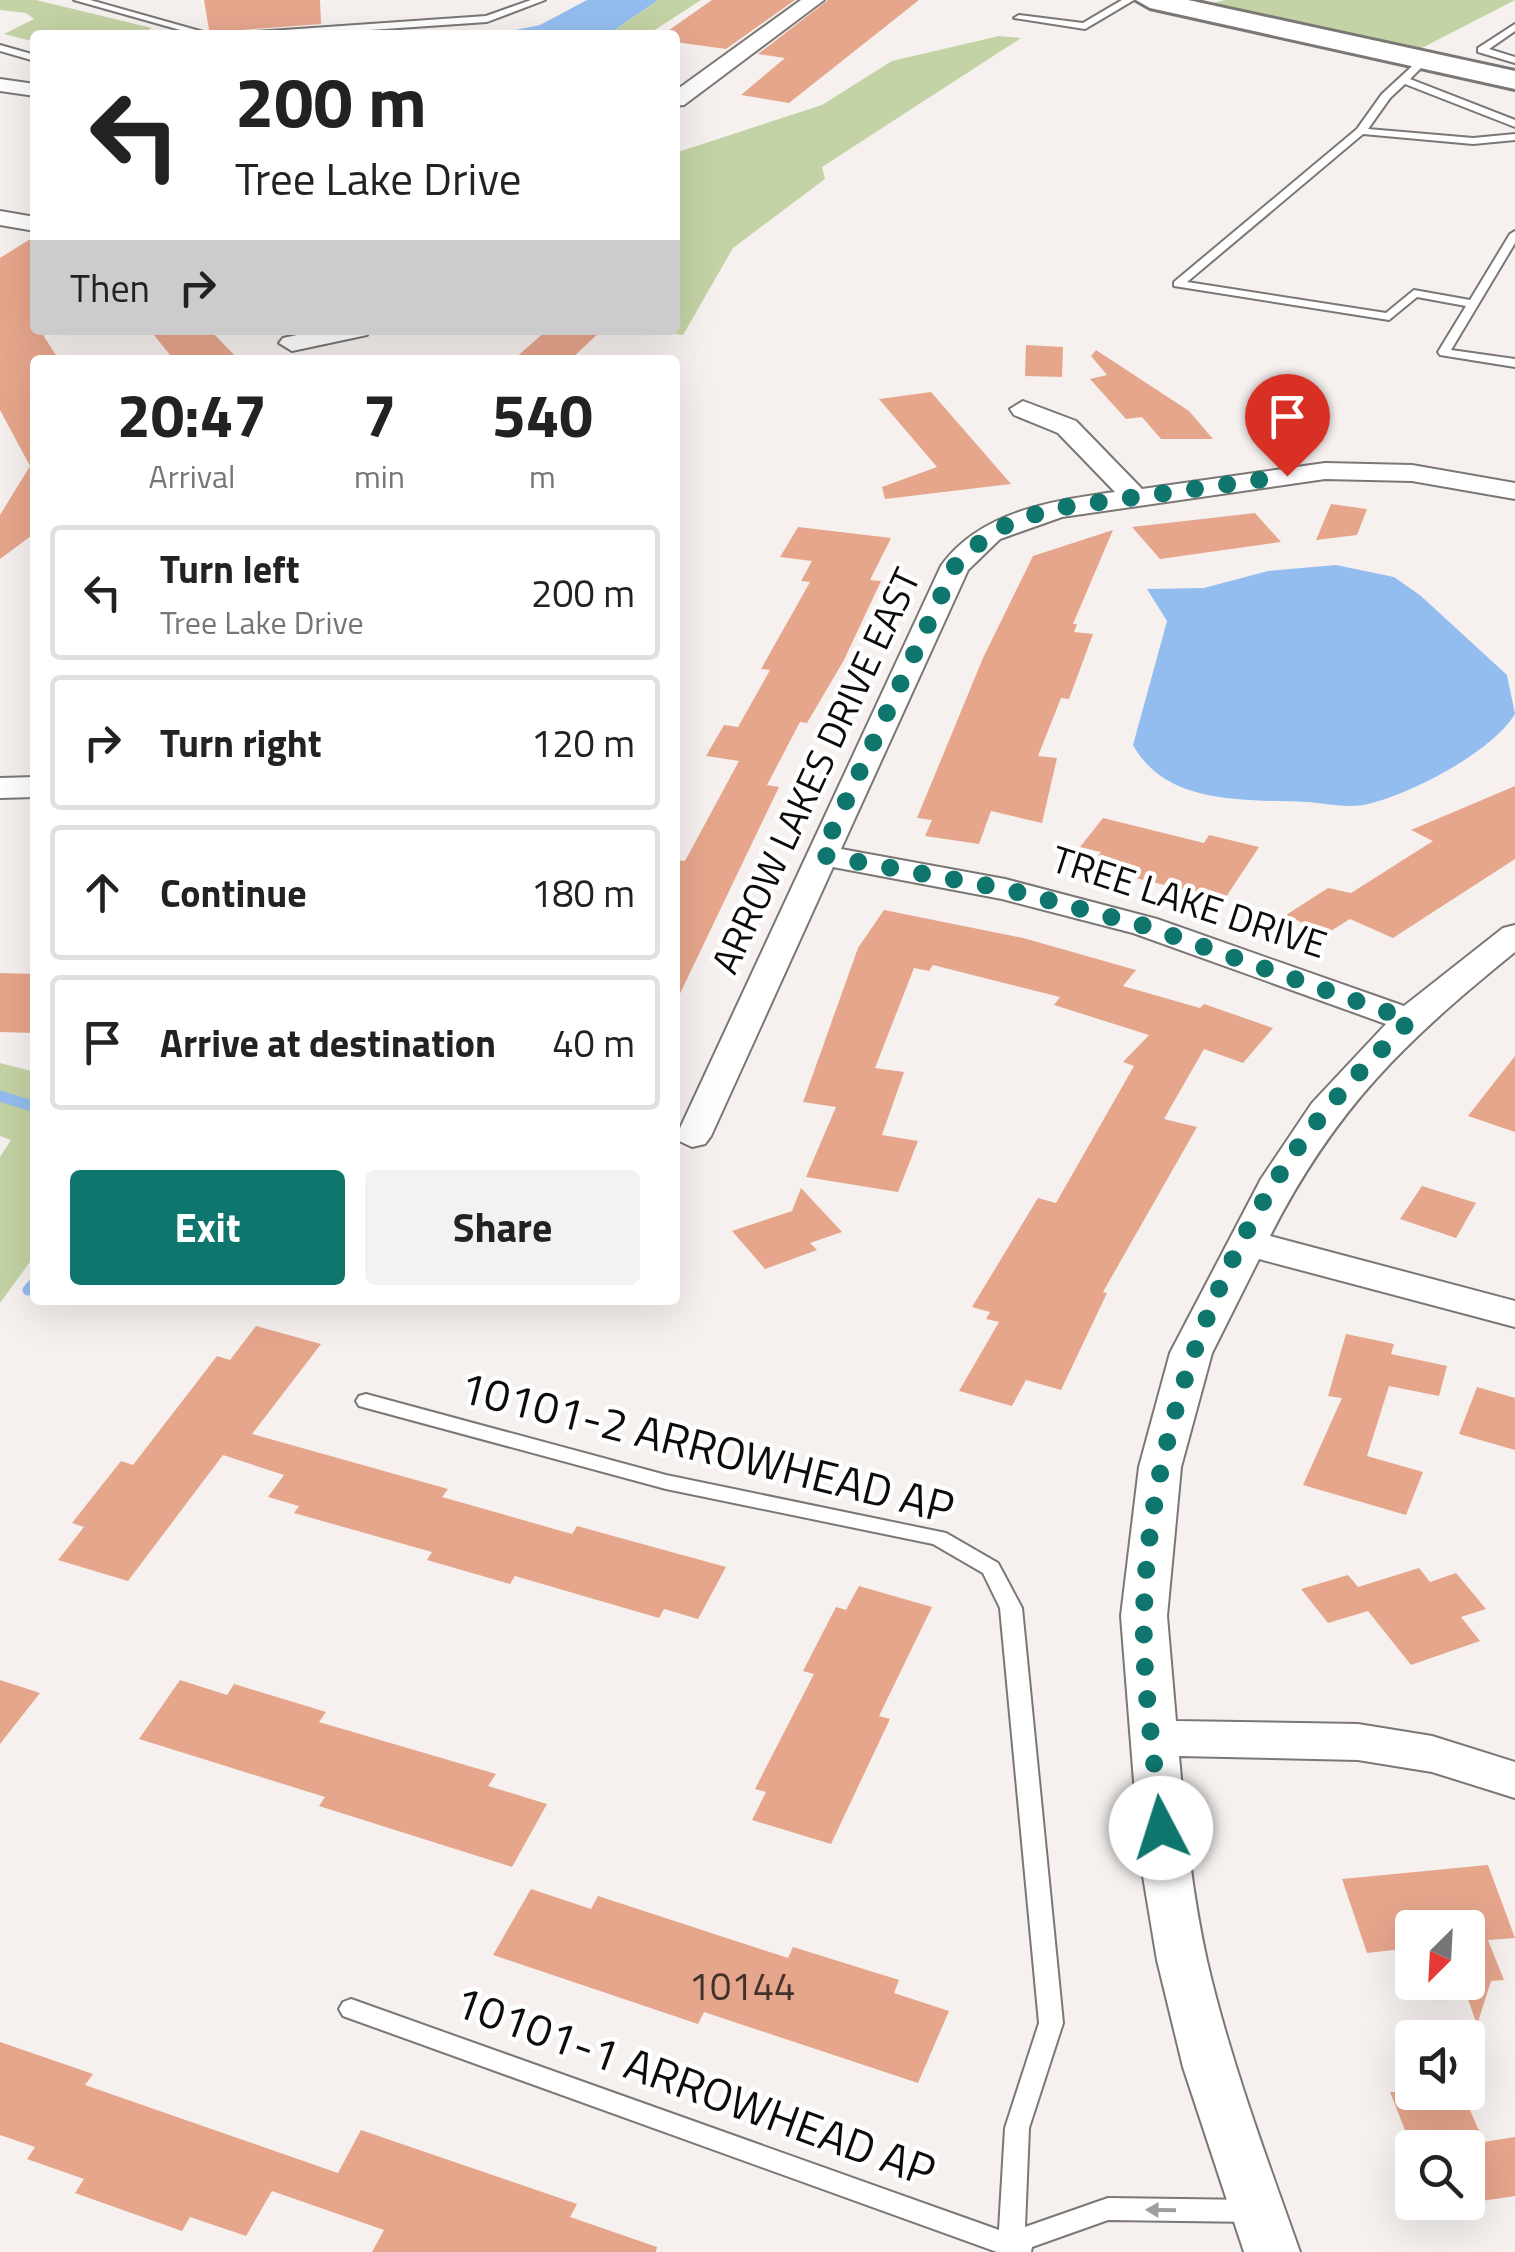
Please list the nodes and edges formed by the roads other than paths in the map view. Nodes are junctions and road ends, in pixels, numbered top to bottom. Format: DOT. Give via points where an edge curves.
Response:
graph roads {
  1 [pos="79,0"];
  2 [pos="540,0"];
  3 [pos="814,0"];
  4 [pos="1128,0"];
  5 [pos="1150,0"];
  6 [pos="1020,18"];
  7 [pos="1515,28"];
  8 [pos="190,30"];
  9 [pos="323,30"];
  10 [pos="0,48"];
  11 [pos="30,57"];
  12 [pos="1415,71"];
  13 [pos="1512,73"];
  14 [pos="0,85"];
  15 [pos="30,89"];
  16 [pos="680,97"];
  17 [pos="1515,124"];
  18 [pos="1361,131"];
  19 [pos="1515,136"];
  20 [pos="1,220"];
  21 [pos="30,223"];
  22 [pos="1515,234"];
  23 [pos="1472,304"];
  24 [pos="335,335"];
  25 [pos="293,344"];
  26 [pos="1515,363"];
  27 [pos="1023,409"];
  28 [pos="1515,491"];
  29 [pos="1136,497"];
  30 [pos="0,788"];
  31 [pos="30,788"];
  32 [pos="821,855"];
  33 [pos="1515,935"];
  34 [pos="1410,1020"];
  35 [pos="692,1136"];
  36 [pos="1244,1242"];
  37 [pos="1515,1314"];
  38 [pos="366,1401"];
  39 [pos="1154,1738"];
  40 [pos="1515,1780"];
  41 [pos="350,2009"];
  42 [pos="1266,2232"];
  43 [pos="1018,2249"];
  1 -- 8 [label="lane"];
  2 -- 9 [label="lane" via="487,18"];
  3 -- 16 [label="street"];
  4 -- 6 [label="lane" via="1085,26"];
  5 -- 12 [label="street"];
  7 -- 13 [label="lane" via="1481,50"];
  10 -- 11 [label="lane"];
  12 -- 13 [label="street"];
  12 -- 17 [label="lane"];
  12 -- 18 [label="lane"];
  14 -- 15 [label="street"];
  18 -- 19 [label="lane" via="1473,141"];
  18 -- 23 [label="lane" via="1178,284 1389,317 1414,293"];
  20 -- 21 [label="street"];
  22 -- 23 [label="lane"];
  23 -- 26 [label="lane" via="1444,352"];
  24 -- 25 [label="street"];
  27 -- 29 [label="street" via="1066,426"];
  28 -- 29 [label="street, ARROW LAKES DRIVE EAST" via="1364,470"];
  29 -- 32 [label="street, ARROW LAKES DRIVE EAST" via="1019,519 968,550"];
  30 -- 31 [label="street"];
  32 -- 34 [label="street, TREE LAKE DRIVE" via="1006,889 1145,926"];
  32 -- 35 [label="street, ARROW LAKES DRIVE EAST"];
  33 -- 34 [label="street"];
  34 -- 36 [label="street" via="1325,1111"];
  36 -- 37 [label="street"];
  36 -- 39 [label="street" via="1191,1353 1160,1467 1144,1616"];
  38 -- 43 [label="lane, 10101-2 ARROWHEAD AP" via="666,1482 939,1538 991,1568 1010,1608 1050,2023 1018,2128"];
  39 -- 40 [label="street" via="1358,1742 1432,1754"];
  39 -- 42 [label="street" via="1164,1858 1182,1960"];
  41 -- 43 [label="lane, 10101-1 ARROWHEAD AP"];
  42 -- 43 [label="lane, one-way" via="1108,2209"];
}
